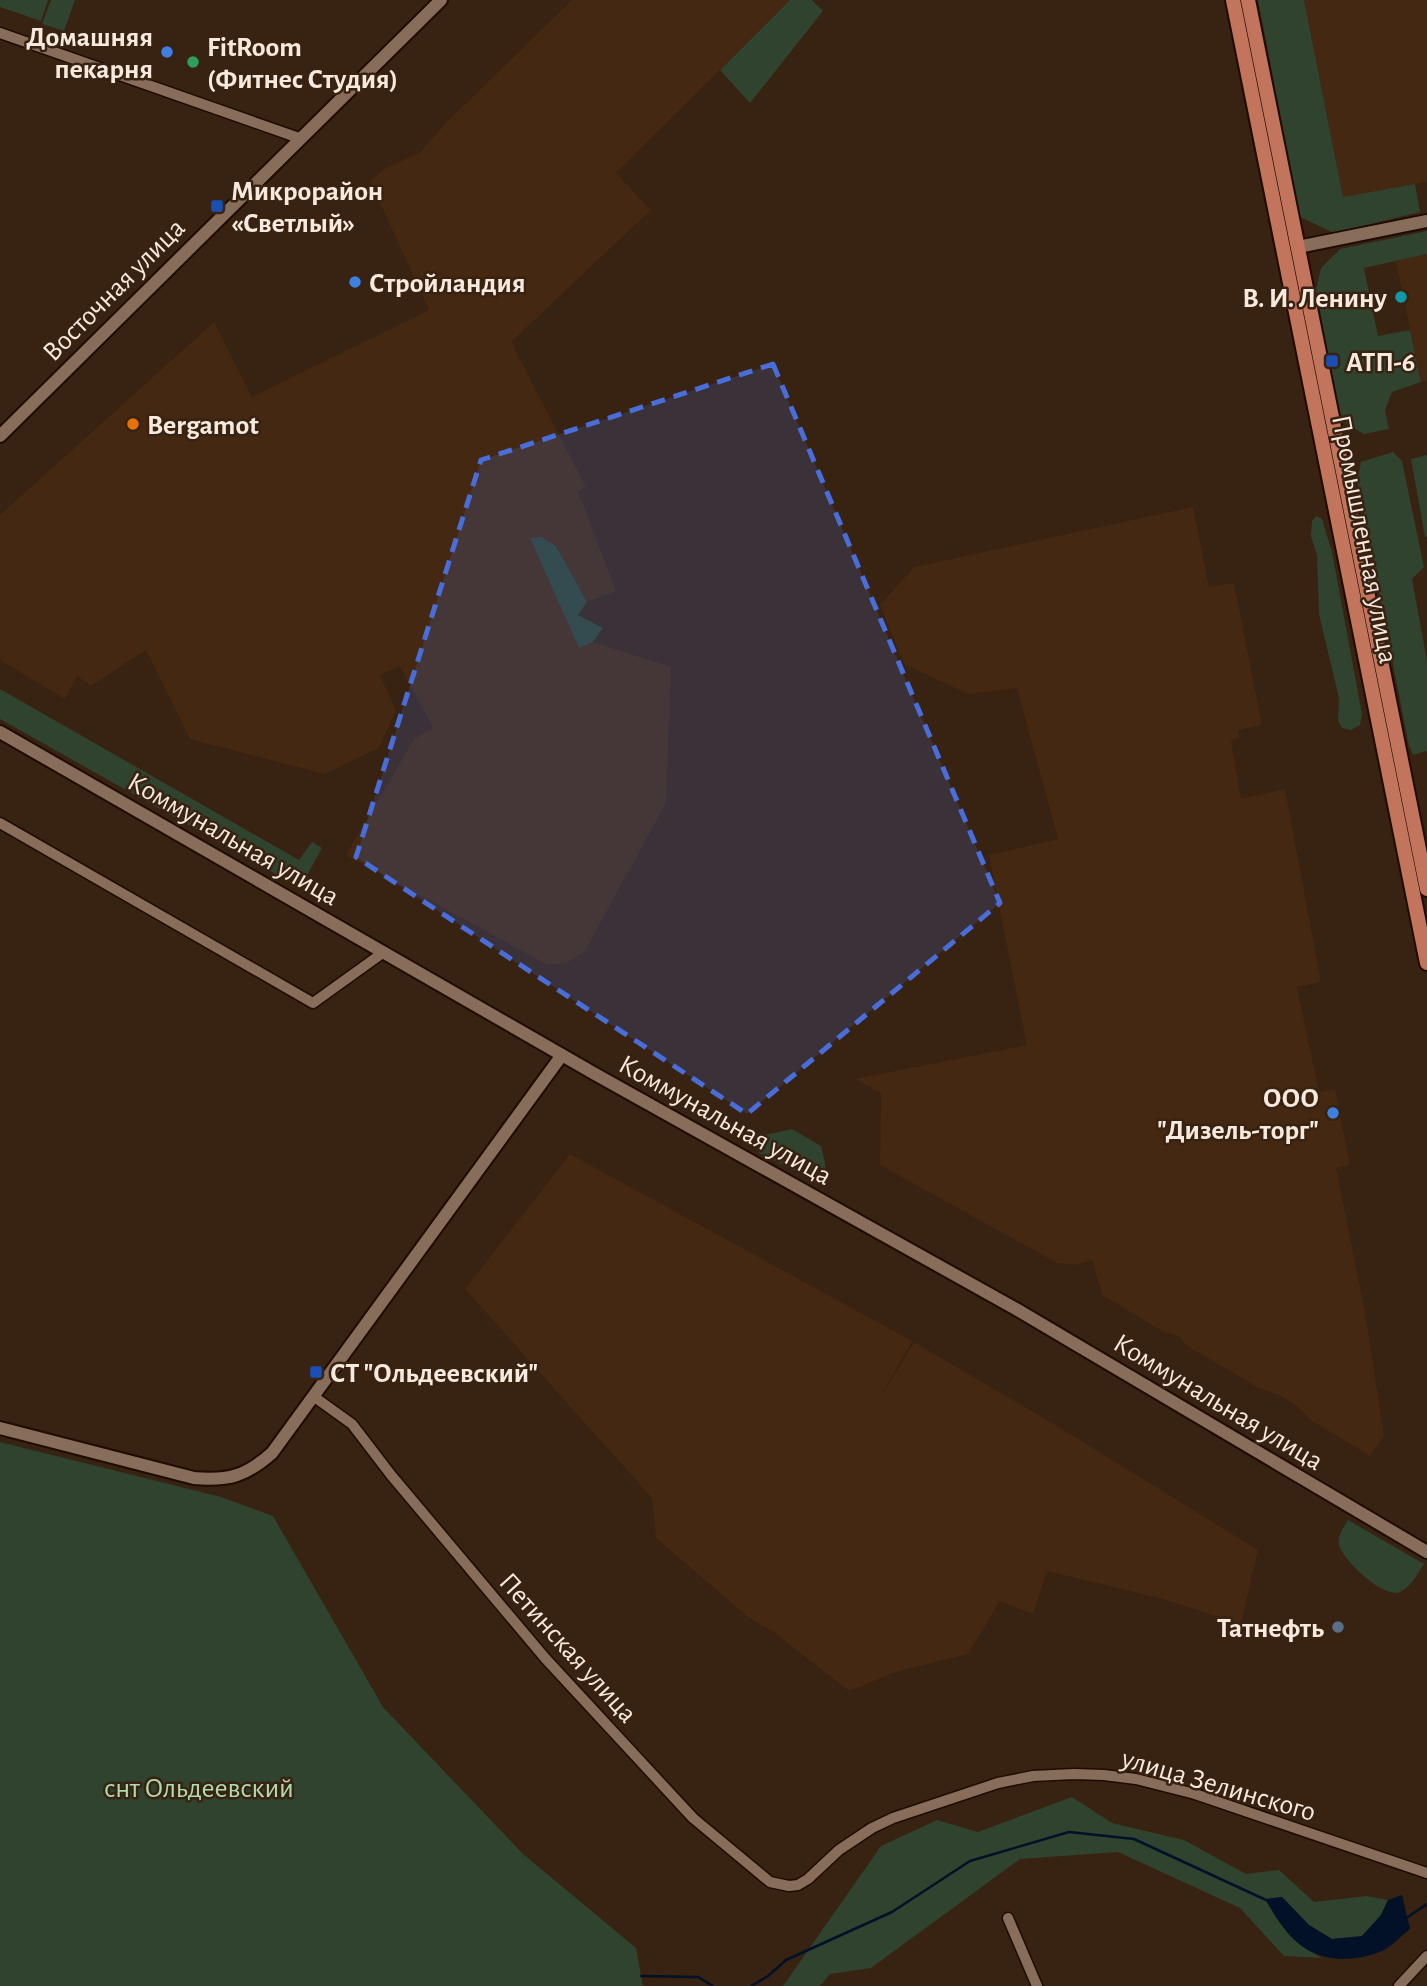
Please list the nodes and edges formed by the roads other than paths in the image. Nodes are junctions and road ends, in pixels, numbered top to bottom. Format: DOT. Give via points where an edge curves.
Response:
graph roads {
  1 [pos="441,0"];
  2 [pos="1233,0"];
  3 [pos="1248,0"];
  4 [pos="0,33"];
  5 [pos="1248,37"];
  6 [pos="299,138"];
  7 [pos="1427,221"];
  8 [pos="1323,242"];
  9 [pos="1291,249"];
  10 [pos="1304,278"];
  11 [pos="0,436"];
  12 [pos="1340,454"];
  13 [pos="1325,456"];
  14 [pos="0,732"];
  15 [pos="1402,764"];
  16 [pos="1387,767"];
  17 [pos="0,823"];
  18 [pos="1427,889"];
  19 [pos="384,952"];
  20 [pos="1427,963"];
  21 [pos="562,1055"];
  22 [pos="313,1396"];
  23 [pos="0,1428"];
  24 [pos="1427,1552"];
  25 [pos="1427,1873"];
  26 [pos="770,1882"];
  27 [pos="1009,1918"];
  28 [pos="1427,1956"];
  29 [pos="1037,1986"];
  30 [pos="1399,1986"];
  1 -- 6 [label="main road, Восточная улица"];
  2 -- 5 [label="main road, Промышленная улица"];
  3 -- 5 [label="main road, Промышленная улица"];
  4 -- 6 [label="street"];
  5 -- 9 [label="main road, Промышленная улица"];
  6 -- 11 [label="main road, Восточная улица"];
  7 -- 8 [label="main road"];
  8 -- 9 [label="main road"];
  8 -- 10 [label="main road" via="1310,255"];
  9 -- 10 [label="main road, Промышленная улица"];
  9 -- 13 [label="main road, Промышленная улица"];
  10 -- 12 [label="main road, Промышленная улица"];
  12 -- 13 [label="main road"];
  12 -- 15 [label="main road, Промышленная улица"];
  13 -- 16 [label="main road, Промышленная улица"];
  14 -- 19 [label="main road, Коммунальная улица"];
  15 -- 16 [label="main road"];
  15 -- 18 [label="main road, Промышленная улица"];
  16 -- 20 [label="main road, Промышленная улица"];
  17 -- 19 [label="street" via="313,1003"];
  19 -- 21 [label="main road, Коммунальная улица"];
  21 -- 22 [label="main road"];
  21 -- 24 [label="main road, Коммунальная улица" via="1016,1309"];
  22 -- 23 [label="main road" via="272,1453 257,1466 214,1480"];
  22 -- 26 [label="street, Петинская улица" via="352,1424 545,1658 693,1818"];
  25 -- 26 [label="street, улица Зелинского" via="1195,1794 1136,1779 1074,1774 998,1783 893,1818 839,1850 798,1885"];
  27 -- 29 [label="street"];
  28 -- 30 [label="street"];
}
